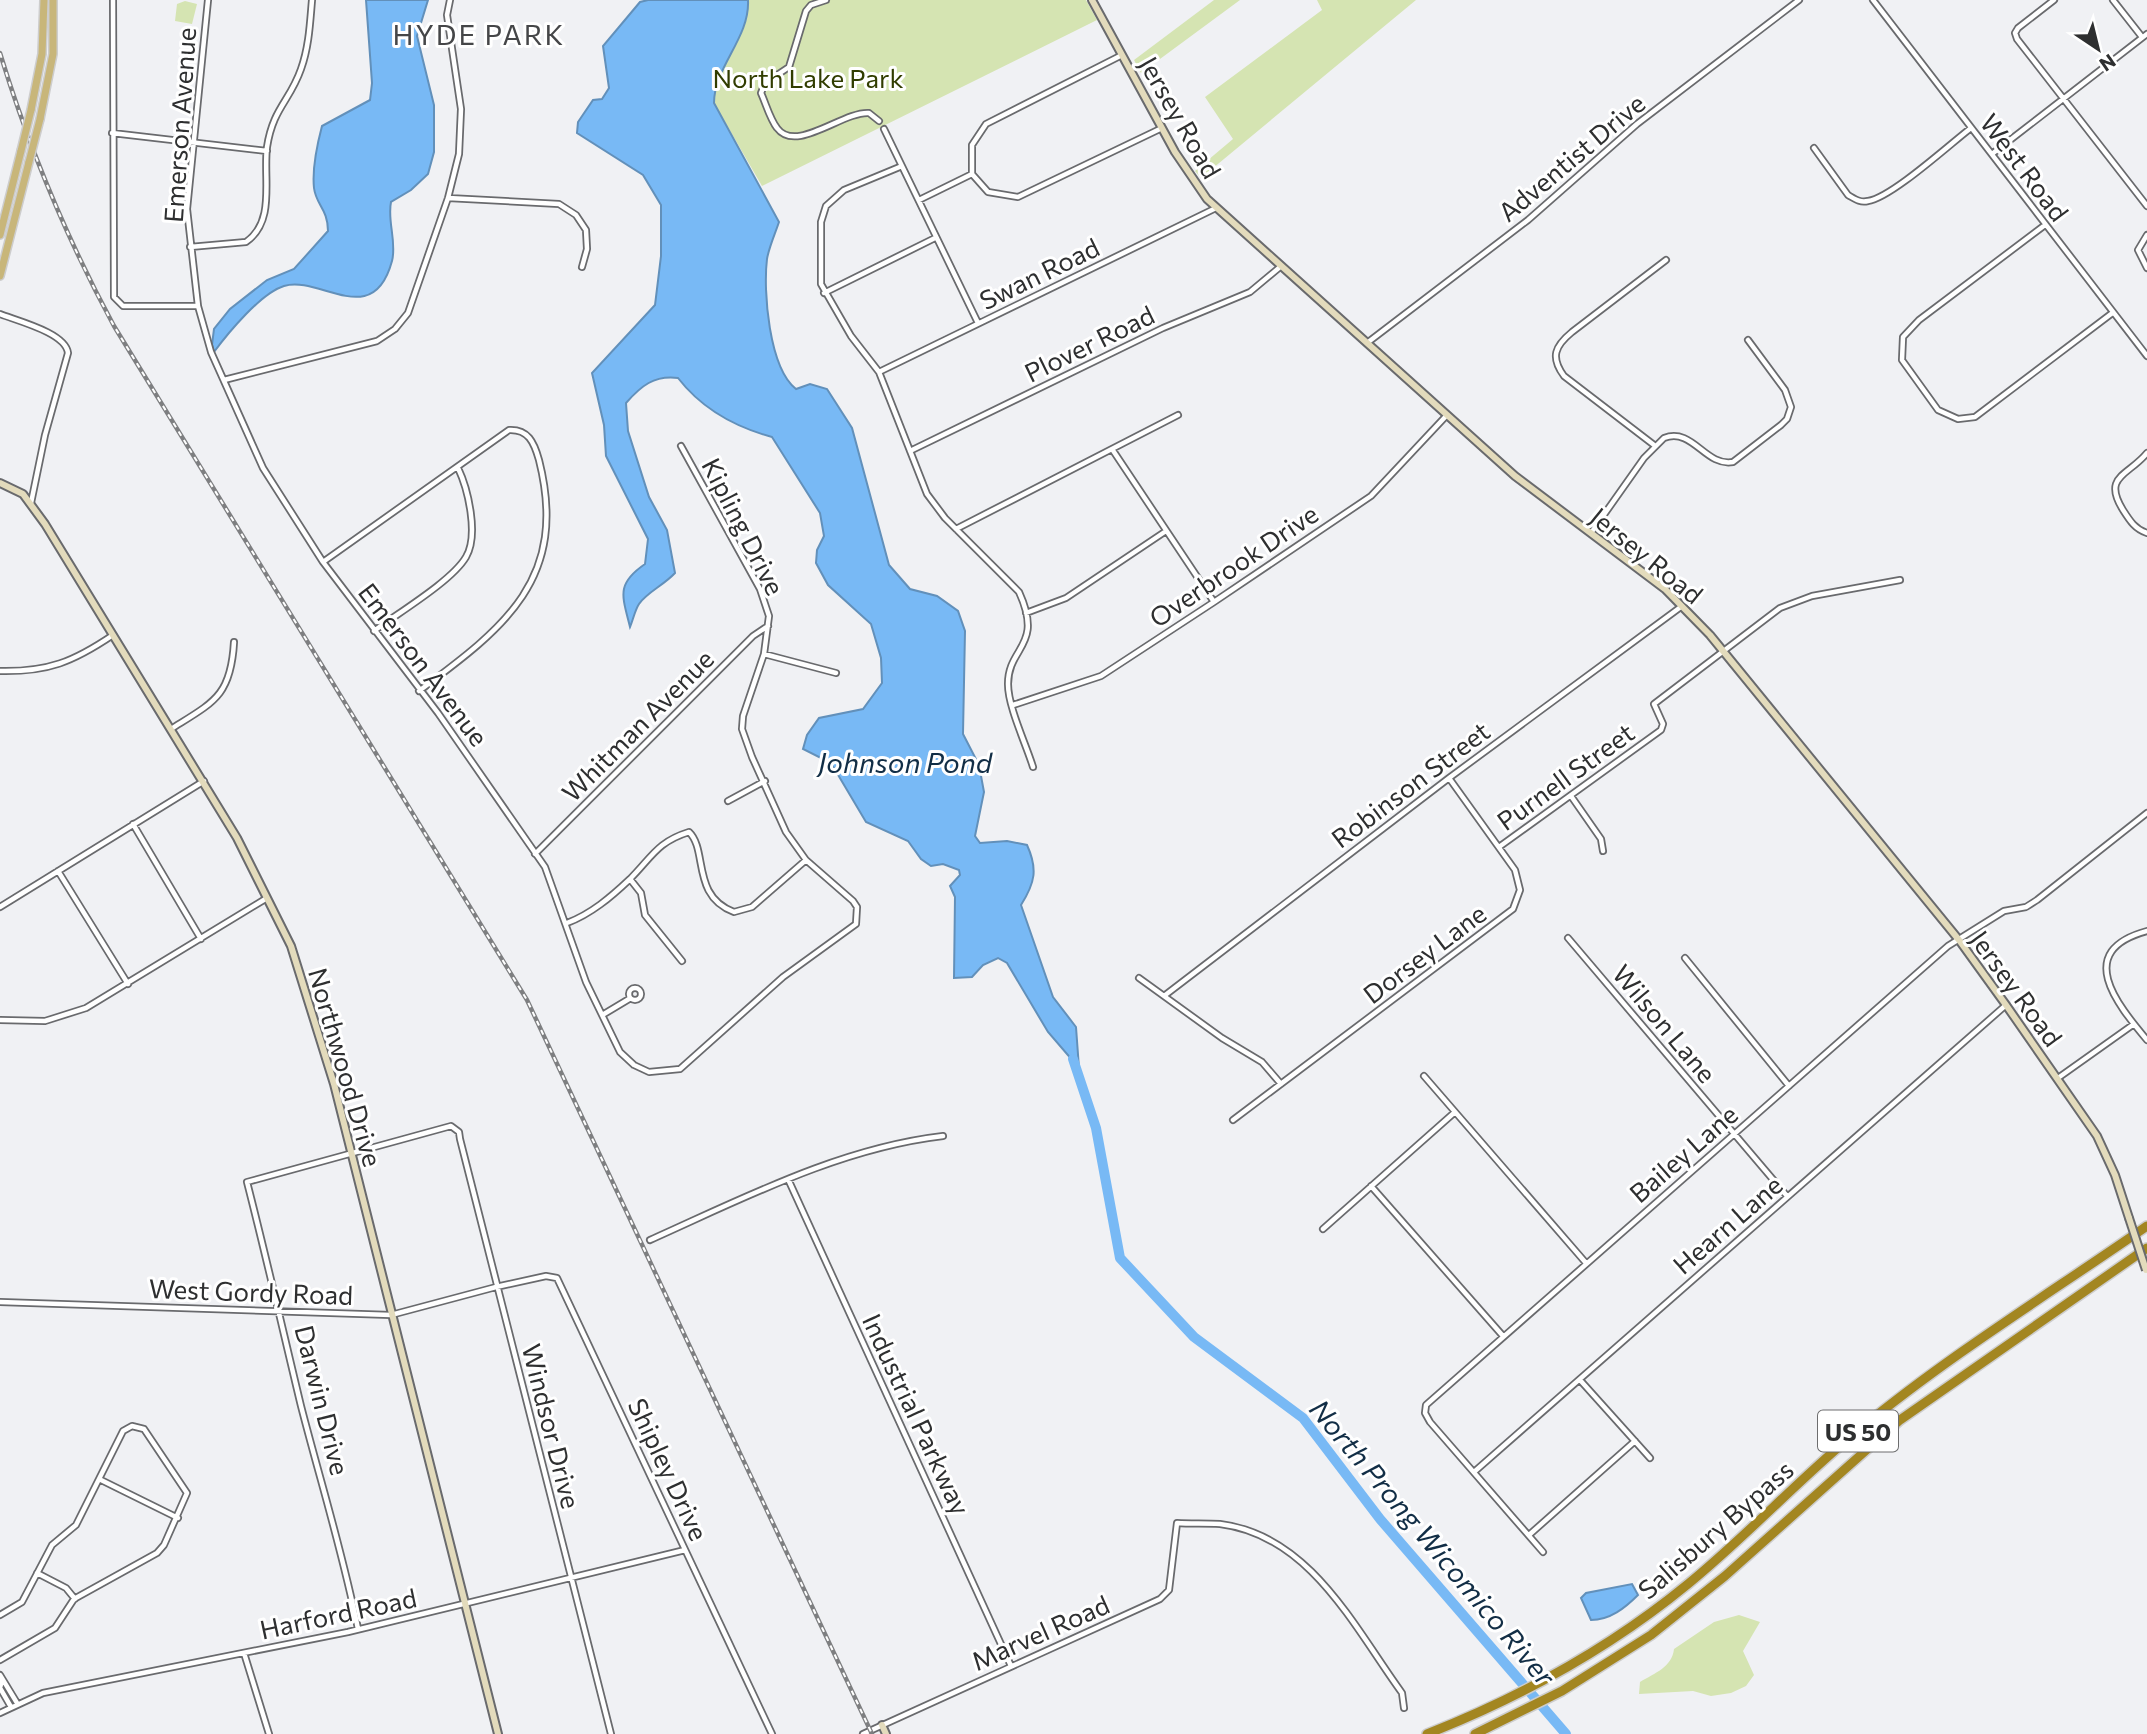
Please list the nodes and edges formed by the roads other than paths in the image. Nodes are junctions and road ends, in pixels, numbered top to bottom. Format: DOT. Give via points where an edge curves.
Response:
graph roads {
  1 [pos="44,0"];
  2 [pos="53,0"];
  3 [pos="113,0"];
  4 [pos="208,0"];
  5 [pos="312,0"];
  6 [pos="450,0"];
  7 [pos="826,0"];
  8 [pos="1092,0"];
  9 [pos="1799,0"];
  10 [pos="1874,0"];
  11 [pos="2054,0"];
  12 [pos="2113,0"];
  13 [pos="2145,35"];
  14 [pos="1123,55"];
  15 [pos="2065,99"];
  16 [pos="878,121"];
  17 [pos="1162,128"];
  18 [pos="1971,128"];
  19 [pos="884,129"];
  20 [pos="112,132"];
  21 [pos="192,144"];
  22 [pos="1814,148"];
  23 [pos="267,151"];
  24 [pos="1992,154"];
  25 [pos="902,166"];
  26 [pos="972,174"];
  27 [pos="448,198"];
  28 [pos="919,200"];
  29 [pos="2147,206"];
  30 [pos="1216,208"];
  31 [pos="2045,225"];
  32 [pos="0,235"];
  33 [pos="2147,235"];
  34 [pos="935,238"];
  35 [pos="190,247"];
  36 [pos="1666,260"];
  37 [pos="582,267"];
  38 [pos="1280,267"];
  39 [pos="2147,268"];
  40 [pos="0,276"];
  41 [pos="824,293"];
  42 [pos="198,306"];
  43 [pos="2111,313"];
  44 [pos="0,314"];
  45 [pos="978,323"];
  46 [pos="1748,340"];
  47 [pos="1367,343"];
  48 [pos="2147,356"];
  49 [pos="879,372"];
  50 [pos="224,380"];
  51 [pos="1178,415"];
  52 [pos="1447,415"];
  53 [pos="681,446"];
  54 [pos="1654,446"];
  55 [pos="1112,449"];
  56 [pos="910,451"];
  57 [pos="2147,453"];
  58 [pos="458,468"];
  59 [pos="0,483"];
  60 [pos="31,502"];
  61 [pos="956,529"];
  62 [pos="1166,531"];
  63 [pos="1591,533"];
  64 [pos="2147,533"];
  65 [pos="323,562"];
  66 [pos="1900,580"];
  67 [pos="1214,602"];
  68 [pos="1683,606"];
  69 [pos="1026,613"];
  70 [pos="768,625"];
  71 [pos="374,631"];
  72 [pos="113,635"];
  73 [pos="234,642"];
  74 [pos="1724,653"];
  75 [pos="764,654"];
  76 [pos="0,671"];
  77 [pos="836,673"];
  78 [pos="419,691"];
  79 [pos="1013,705"];
  80 [pos="172,729"];
  81 [pos="1033,767"];
  82 [pos="1449,778"];
  83 [pos="204,781"];
  84 [pos="765,781"];
  85 [pos="1571,796"];
  86 [pos="728,801"];
  87 [pos="2147,813"];
  88 [pos="133,824"];
  89 [pos="1499,847"];
  90 [pos="1603,851"];
  91 [pos="535,854"];
  92 [pos="806,860"];
  93 [pos="58,871"];
  94 [pos="630,879"];
  95 [pos="268,897"];
  96 [pos="0,907"];
  97 [pos="857,919"];
  98 [pos="567,923"];
  99 [pos="2147,931"];
  100 [pos="1568,938"];
  101 [pos="201,939"];
  102 [pos="1959,940"];
  103 [pos="1685,958"];
  104 [pos="682,961"];
  105 [pos="1139,978"];
  106 [pos="128,984"];
  107 [pos="1164,996"];
  108 [pos="629,999"];
  109 [pos="2006,1005"];
  110 [pos="604,1014"];
  111 [pos="0,1020"];
  112 [pos="2134,1024"];
  113 [pos="2147,1040"];
  114 [pos="1424,1076"];
  115 [pos="2058,1078"];
  116 [pos="1281,1084"];
  117 [pos="1789,1086"];
  118 [pos="1455,1112"];
  119 [pos="1233,1119"];
  120 [pos="1734,1133"];
  121 [pos="943,1136"];
  122 [pos="350,1152"];
  123 [pos="788,1179"];
  124 [pos="1371,1186"];
  125 [pos="1787,1196"];
  126 [pos="2147,1226"];
  127 [pos="1323,1229"];
  128 [pos="650,1240"];
  129 [pos="2147,1248"];
  130 [pos="1586,1263"];
  131 [pos="2147,1272"];
  132 [pos="496,1287"];
  133 [pos="0,1302"];
  134 [pos="281,1311"];
  135 [pos="391,1315"];
  136 [pos="1503,1336"];
  137 [pos="1580,1380"];
  138 [pos="1635,1441"];
  139 [pos="1650,1458"];
  140 [pos="1474,1472"];
  141 [pos="99,1479"];
  142 [pos="178,1518"];
  143 [pos="1528,1535"];
  144 [pos="685,1550"];
  145 [pos="1543,1552"];
  146 [pos="37,1573"];
  147 [pos="571,1579"];
  148 [pos="75,1599"];
  149 [pos="466,1604"];
  150 [pos="0,1615"];
  151 [pos="358,1629"];
  152 [pos="244,1653"];
  153 [pos="0,1660"];
  154 [pos="1011,1666"];
  155 [pos="1,1677"];
  156 [pos="18,1703"];
  157 [pos="11,1707"];
  158 [pos="1404,1708"];
  159 [pos="0,1713"];
  160 [pos="882,1725"];
  161 [pos="269,1734"];
  162 [pos="498,1734"];
  163 [pos="611,1734"];
  164 [pos="772,1734"];
  165 [pos="863,1734"];
  166 [pos="886,1734"];
  167 [pos="1427,1734"];
  168 [pos="1475,1734"];
  1 -- 32 [label="main road, bridge" via="42,54"];
  2 -- 40 [label="main road, bridge" via="53,54"];
  3 -- 20 [label="street"];
  4 -- 21 [label="street, Emerson Avenue"];
  5 -- 23 [label="street" via="308,45 300,71 273,117"];
  6 -- 27 [label="street" via="448,27 461,108 458,154"];
  7 -- 16 [label="street" via="806,11 789,67 762,88 776,127 798,138 856,113 869,113"];
  8 -- 14 [label="street, Jersey Road"];
  9 -- 47 [label="street, Adventist Drive" via="1647,116 1528,220"];
  10 -- 18 [label="street, West Road"];
  11 -- 15 [label="street" via="2015,33"];
  12 -- 13 [label="street"];
  13 -- 15 [label="street"];
  14 -- 17 [label="street, Jersey Road"];
  14 -- 26 [label="street" via="986,124 972,145"];
  15 -- 24 [label="street"];
  15 -- 29 [label="street"];
  17 -- 26 [label="street" via="1018,197 988,192"];
  17 -- 30 [label="street, Jersey Road" via="1194,183"];
  18 -- 22 [label="street" via="1892,189 1869,201 1848,195"];
  18 -- 24 [label="street, West Road"];
  19 -- 25 [label="street"];
  20 -- 21 [label="street"];
  20 -- 42 [label="street" via="114,297 123,306"];
  21 -- 23 [label="street"];
  21 -- 35 [label="street, Emerson Avenue" via="187,209"];
  23 -- 35 [label="street" via="260,230 246,242"];
  24 -- 31 [label="street, West Road"];
  25 -- 28 [label="street"];
  25 -- 41 [label="street" via="844,190 826,206 819,270"];
  26 -- 28 [label="street"];
  27 -- 37 [label="street" via="559,204 576,215 586,230"];
  27 -- 50 [label="street" via="408,313 386,337"];
  28 -- 34 [label="street"];
  30 -- 38 [label="street, Jersey Road"];
  30 -- 45 [label="street, Swan Road"];
  31 -- 43 [label="street, West Road"];
  31 -- 43 [label="street" via="1903,337 1902,360 1933,403 1947,416 1972,418"];
  33 -- 39 [label="street" via="2138,250"];
  34 -- 41 [label="street"];
  34 -- 45 [label="street"];
  35 -- 42 [label="street, Emerson Avenue"];
  36 -- 54 [label="street" via="1572,332 1556,347 1555,355 1564,376"];
  38 -- 47 [label="street, Jersey Road"];
  38 -- 56 [label="street, Plover Road" via="1250,292 1163,328"];
  41 -- 49 [label="street"];
  42 -- 50 [label="street, Emerson Avenue"];
  43 -- 48 [label="street, West Road"];
  44 -- 60 [label="street" via="67,345"];
  45 -- 49 [label="street, Swan Road"];
  46 -- 54 [label="street" via="1788,396 1787,419 1733,462 1715,461 1679,436 1664,438"];
  47 -- 52 [label="street, Jersey Road"];
  49 -- 56 [label="street"];
  50 -- 65 [label="street, Emerson Avenue" via="263,468"];
  51 -- 55 [label="street"];
  52 -- 63 [label="street, Jersey Road" via="1515,476"];
  52 -- 67 [label="street, Overbrook Drive" via="1371,495"];
  53 -- 70 [label="street, Kipling Drive" via="760,589"];
  54 -- 63 [label="street"];
  55 -- 61 [label="street"];
  55 -- 62 [label="street"];
  56 -- 61 [label="street" via="927,494"];
  57 -- 64 [label="street" via="2119,478 2114,490 2130,522"];
  58 -- 65 [label="street"];
  58 -- 71 [label="street" via="471,516 465,559"];
  58 -- 78 [label="street" via="509,430 528,435 538,455 545,507 544,552 520,601 504,621"];
  59 -- 60 [label="street, Northwood Drive" via="17,489"];
  60 -- 72 [label="street, Northwood Drive"];
  61 -- 69 [label="street" via="1018,592"];
  62 -- 67 [label="street"];
  62 -- 69 [label="street" via="1066,598"];
  63 -- 68 [label="street, Jersey Road"];
  65 -- 71 [label="street, Emerson Avenue"];
  66 -- 74 [label="street" via="1791,603"];
  67 -- 79 [label="street, Overbrook Drive" via="1101,676"];
  68 -- 74 [label="street, Jersey Road"];
  68 -- 82 [label="street, Robinson Street"];
  69 -- 79 [label="street" via="1027,639 1008,681"];
  70 -- 75 [label="street, Kipling Drive"];
  70 -- 91 [label="street, Whitman Avenue"];
  71 -- 78 [label="street, Emerson Avenue"];
  72 -- 76 [label="street" via="45,669"];
  72 -- 80 [label="street, Northwood Drive"];
  73 -- 80 [label="street" via="231,673 221,695"];
  74 -- 85 [label="street, Purnell Street" via="1654,704 1661,730"];
  74 -- 102 [label="street, Jersey Road"];
  75 -- 77 [label="street"];
  75 -- 84 [label="street, Kipling Drive" via="742,729"];
  78 -- 91 [label="street, Emerson Avenue"];
  79 -- 81 [label="street"];
  80 -- 83 [label="street, Northwood Drive"];
  82 -- 89 [label="street, Dorsey Lane"];
  82 -- 107 [label="street, Robinson Street"];
  83 -- 88 [label="street"];
  83 -- 95 [label="street, Northwood Drive"];
  84 -- 86 [label="street"];
  84 -- 92 [label="street, Kipling Drive" via="786,832"];
  85 -- 89 [label="street, Purnell Street"];
  85 -- 90 [label="street" via="1601,839"];
  87 -- 102 [label="street, Bailey Lane" via="2037,900 2004,911"];
  88 -- 93 [label="street"];
  88 -- 101 [label="street"];
  89 -- 116 [label="street, Dorsey Lane" via="1520,884 1519,897 1509,914"];
  91 -- 98 [label="street, Emerson Avenue" via="545,867"];
  92 -- 94 [label="street" via="748,910 734,912 706,886 698,845 689,832 654,850"];
  92 -- 97 [label="street, Kipling Drive" via="853,901 858,907"];
  93 -- 96 [label="street"];
  93 -- 106 [label="street"];
  94 -- 98 [label="street" via="588,914"];
  94 -- 104 [label="street" via="641,893 645,915"];
  95 -- 101 [label="street"];
  95 -- 122 [label="street, Northwood Drive" via="304,984"];
  97 -- 110 [label="street, Emerson Avenue" via="680,1069 649,1072 634,1065 620,1052"];
  98 -- 110 [label="street, Emerson Avenue" via="586,982"];
  99 -- 112 [label="street" via="2113,951 2106,964 2110,989"];
  100 -- 120 [label="street, Wilson Lane"];
  101 -- 106 [label="street"];
  102 -- 109 [label="street, Jersey Road"];
  102 -- 117 [label="street, Bailey Lane"];
  103 -- 117 [label="street"];
  105 -- 107 [label="street"];
  106 -- 111 [label="street" via="59,1019"];
  107 -- 116 [label="street" via="1262,1062"];
  108 -- 110 [label="street"];
  109 -- 115 [label="street, Jersey Road"];
  109 -- 125 [label="street, Hearn Lane"];
  112 -- 113 [label="street"];
  112 -- 115 [label="street"];
  114 -- 118 [label="street"];
  115 -- 131 [label="street, Jersey Road, bridge" via="2104,1147"];
  116 -- 119 [label="street, Dorsey Lane"];
  117 -- 120 [label="street, Bailey Lane"];
  118 -- 124 [label="street"];
  118 -- 130 [label="street"];
  120 -- 125 [label="street, Wilson Lane"];
  120 -- 130 [label="street, Bailey Lane"];
  121 -- 123 [label="street" via="911,1140"];
  122 -- 132 [label="street, Windsor Drive" via="455,1128"];
  122 -- 134 [label="street, Darwin Drive" via="247,1182"];
  122 -- 135 [label="street, Northwood Drive"];
  123 -- 128 [label="street"];
  123 -- 154 [label="street, Industrial Parkway"];
  124 -- 127 [label="street"];
  124 -- 136 [label="street"];
  125 -- 137 [label="street, Hearn Lane"];
  126 -- 167 [label="highway, Salisbury Bypass / US 50" via="1889,1406 1688,1584 1586,1656"];
  129 -- 168 [label="highway, Salisbury Bypass / US 50" via="1900,1420 1699,1598 1596,1672"];
  130 -- 136 [label="street, Bailey Lane"];
  132 -- 135 [label="street, West Gordy Road"];
  132 -- 144 [label="street, Shipley Drive" via="546,1276 560,1282"];
  132 -- 147 [label="street, Windsor Drive"];
  133 -- 134 [label="street, West Gordy Road"];
  134 -- 135 [label="street, West Gordy Road"];
  134 -- 151 [label="street, Darwin Drive"];
  135 -- 149 [label="street, Northwood Drive"];
  136 -- 140 [label="street, Bailey Lane" via="1426,1405 1426,1417"];
  137 -- 138 [label="street"];
  137 -- 140 [label="street, Hearn Lane"];
  138 -- 139 [label="street"];
  138 -- 143 [label="street"];
  140 -- 143 [label="street"];
  141 -- 142 [label="street"];
  141 -- 142 [label="street" via="123,1432 132,1426 144,1429 186,1489"];
  141 -- 146 [label="street" via="76,1525 52,1545"];
  142 -- 148 [label="street" via="158,1553"];
  143 -- 145 [label="street"];
  144 -- 147 [label="street, Harford Road"];
  144 -- 164 [label="street, Shipley Drive"];
  146 -- 148 [label="street" via="66,1588"];
  146 -- 150 [label="street" via="22,1602"];
  147 -- 149 [label="street, Harford Road"];
  147 -- 163 [label="street, Windsor Drive"];
  148 -- 153 [label="street" via="55,1628"];
  149 -- 151 [label="street, Harford Road"];
  149 -- 162 [label="street, Northwood Drive"];
  151 -- 152 [label="street, Harford Road"];
  152 -- 156 [label="street, Harford Road" via="43,1693"];
  152 -- 161 [label="street"];
  154 -- 158 [label="street, Marvel Road" via="1160,1599 1169,1590 1177,1524 1221,1524 1280,1544 1310,1566 1402,1693"];
  154 -- 160 [label="street, Marvel Road"];
  155 -- 156 [label="street"];
  155 -- 157 [label="street" via="0,1688"];
  156 -- 157 [label="street, Harford Road"];
  157 -- 159 [label="street, Harford Road"];
  160 -- 165 [label="street, Marvel Road"];
  160 -- 166 [label="street"];
}
